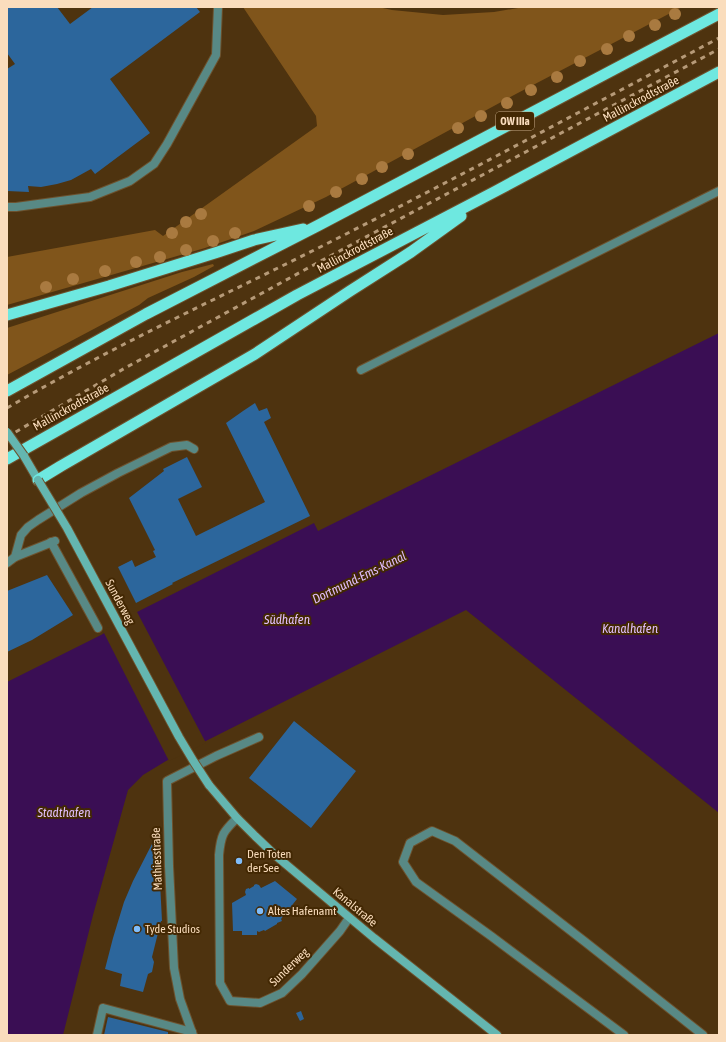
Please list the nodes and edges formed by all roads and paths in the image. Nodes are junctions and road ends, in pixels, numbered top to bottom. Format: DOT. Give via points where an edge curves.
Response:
graph roads {
  1 [pos="218,7"];
  2 [pos="719,14"];
  3 [pos="719,72"];
  4 [pos="496,191"];
  5 [pos="719,191"];
  6 [pos="7,207"];
  7 [pos="319,225"];
  8 [pos="7,315"];
  9 [pos="361,370"];
  10 [pos="7,391"];
  11 [pos="7,432"];
  12 [pos="194,449"];
  13 [pos="7,459"];
  14 [pos="38,480"];
  15 [pos="15,557"];
  16 [pos="7,563"];
  17 [pos="98,628"];
  18 [pos="259,738"];
  19 [pos="209,785"];
  20 [pos="238,818"];
  21 [pos="349,918"];
  22 [pos="193,1033"];
  23 [pos="97,1035"];
  24 [pos="497,1035"];
  25 [pos="624,1035"];
  26 [pos="703,1035"];
  1 -- 6 [label="street" via="216,55 154,164 130,181 90,197"];
  2 -- 7 [label="highway, OW IIIa"];
  3 -- 4 [label="highway, Mallinckrodtstraße"];
  4 -- 13 [label="highway, Mallinckrodtstraße" via="297,295"];
  4 -- 14 [label="highway" via="411,252 255,354"];
  5 -- 9 [label="street"];
  7 -- 8 [label="highway" via="254,240"];
  7 -- 10 [label="highway" via="146,314"];
  11 -- 14 [label="main road, Sunderweg, bridge"];
  12 -- 15 [label="street" via="187,445 171,446 81,493 28,527 21,535"];
  14 -- 19 [label="main road, Sunderweg, bridge" via="67,528 179,737"];
  15 -- 16 [label="street"];
  15 -- 17 [label="street" via="53,541"];
  18 -- 22 [label="street, Mathiesstraße" via="167,781 174,968 180,999"];
  19 -- 20 [label="main road, Kanalstraße"];
  20 -- 21 [label="main road, Kanalstraße" via="276,856"];
  20 -- 21 [label="street, Sunderweg" via="225,830 220,840 219,855 220,982 230,1001 260,1003 282,993 302,974"];
  21 -- 24 [label="main road, Kanalstraße"];
  22 -- 23 [label="street" via="103,1008"];
  25 -- 26 [label="street" via="416,882 403,862 410,843 432,831 455,841"];
}
